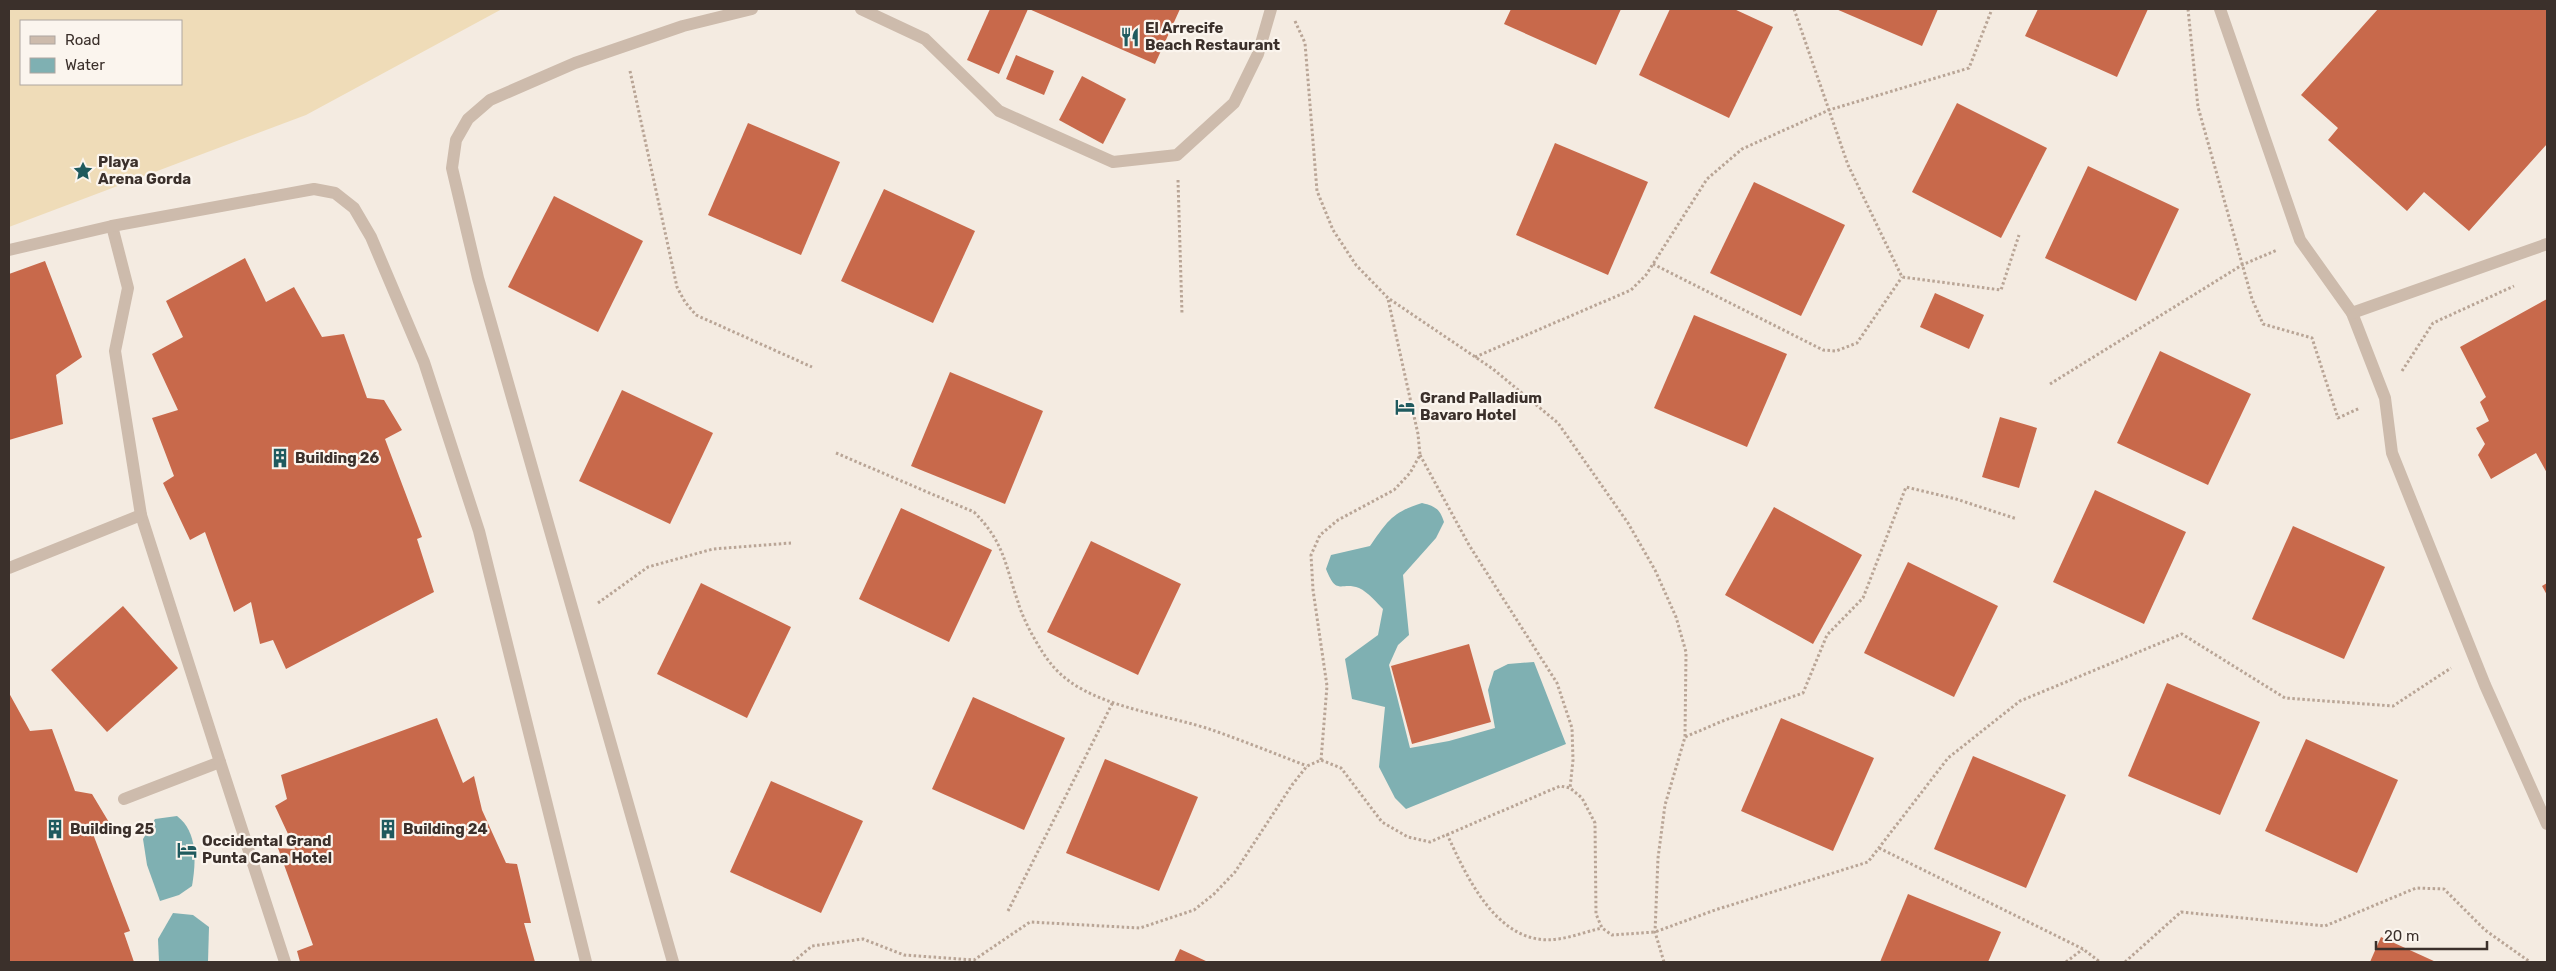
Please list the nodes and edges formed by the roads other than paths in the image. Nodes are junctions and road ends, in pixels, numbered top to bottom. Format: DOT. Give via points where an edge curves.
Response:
graph roads {
  1 [pos="752,9"];
  2 [pos="861,9"];
  3 [pos="1271,9"];
  4 [pos="2220,9"];
  5 [pos="112,226"];
  6 [pos="2547,244"];
  7 [pos="9,250"];
  8 [pos="2352,313"];
  9 [pos="141,515"];
  10 [pos="9,568"];
  11 [pos="220,762"];
  12 [pos="124,799"];
  13 [pos="2547,824"];
  14 [pos="285,962"];
  15 [pos="586,962"];
  16 [pos="673,962"];
  1 -- 16 [label="lane" via="684,26 575,63 490,100 468,118 456,140 452,168 478,278"];
  2 -- 3 [label="lane" via="925,39 999,111 1113,162 1177,155 1234,103 1258,54"];
  4 -- 8 [label="lane" via="2300,240"];
  5 -- 7 [label="lane"];
  5 -- 9 [label="lane" via="128,288 115,351"];
  5 -- 15 [label="lane" via="314,189 335,193 354,208 371,237 408,321 478,531"];
  6 -- 8 [label="lane"];
  8 -- 13 [label="lane" via="2385,398 2392,453 2472,654"];
  9 -- 10 [label="lane"];
  9 -- 11 [label="lane"];
  11 -- 12 [label="lane"];
  11 -- 14 [label="lane"];
}
